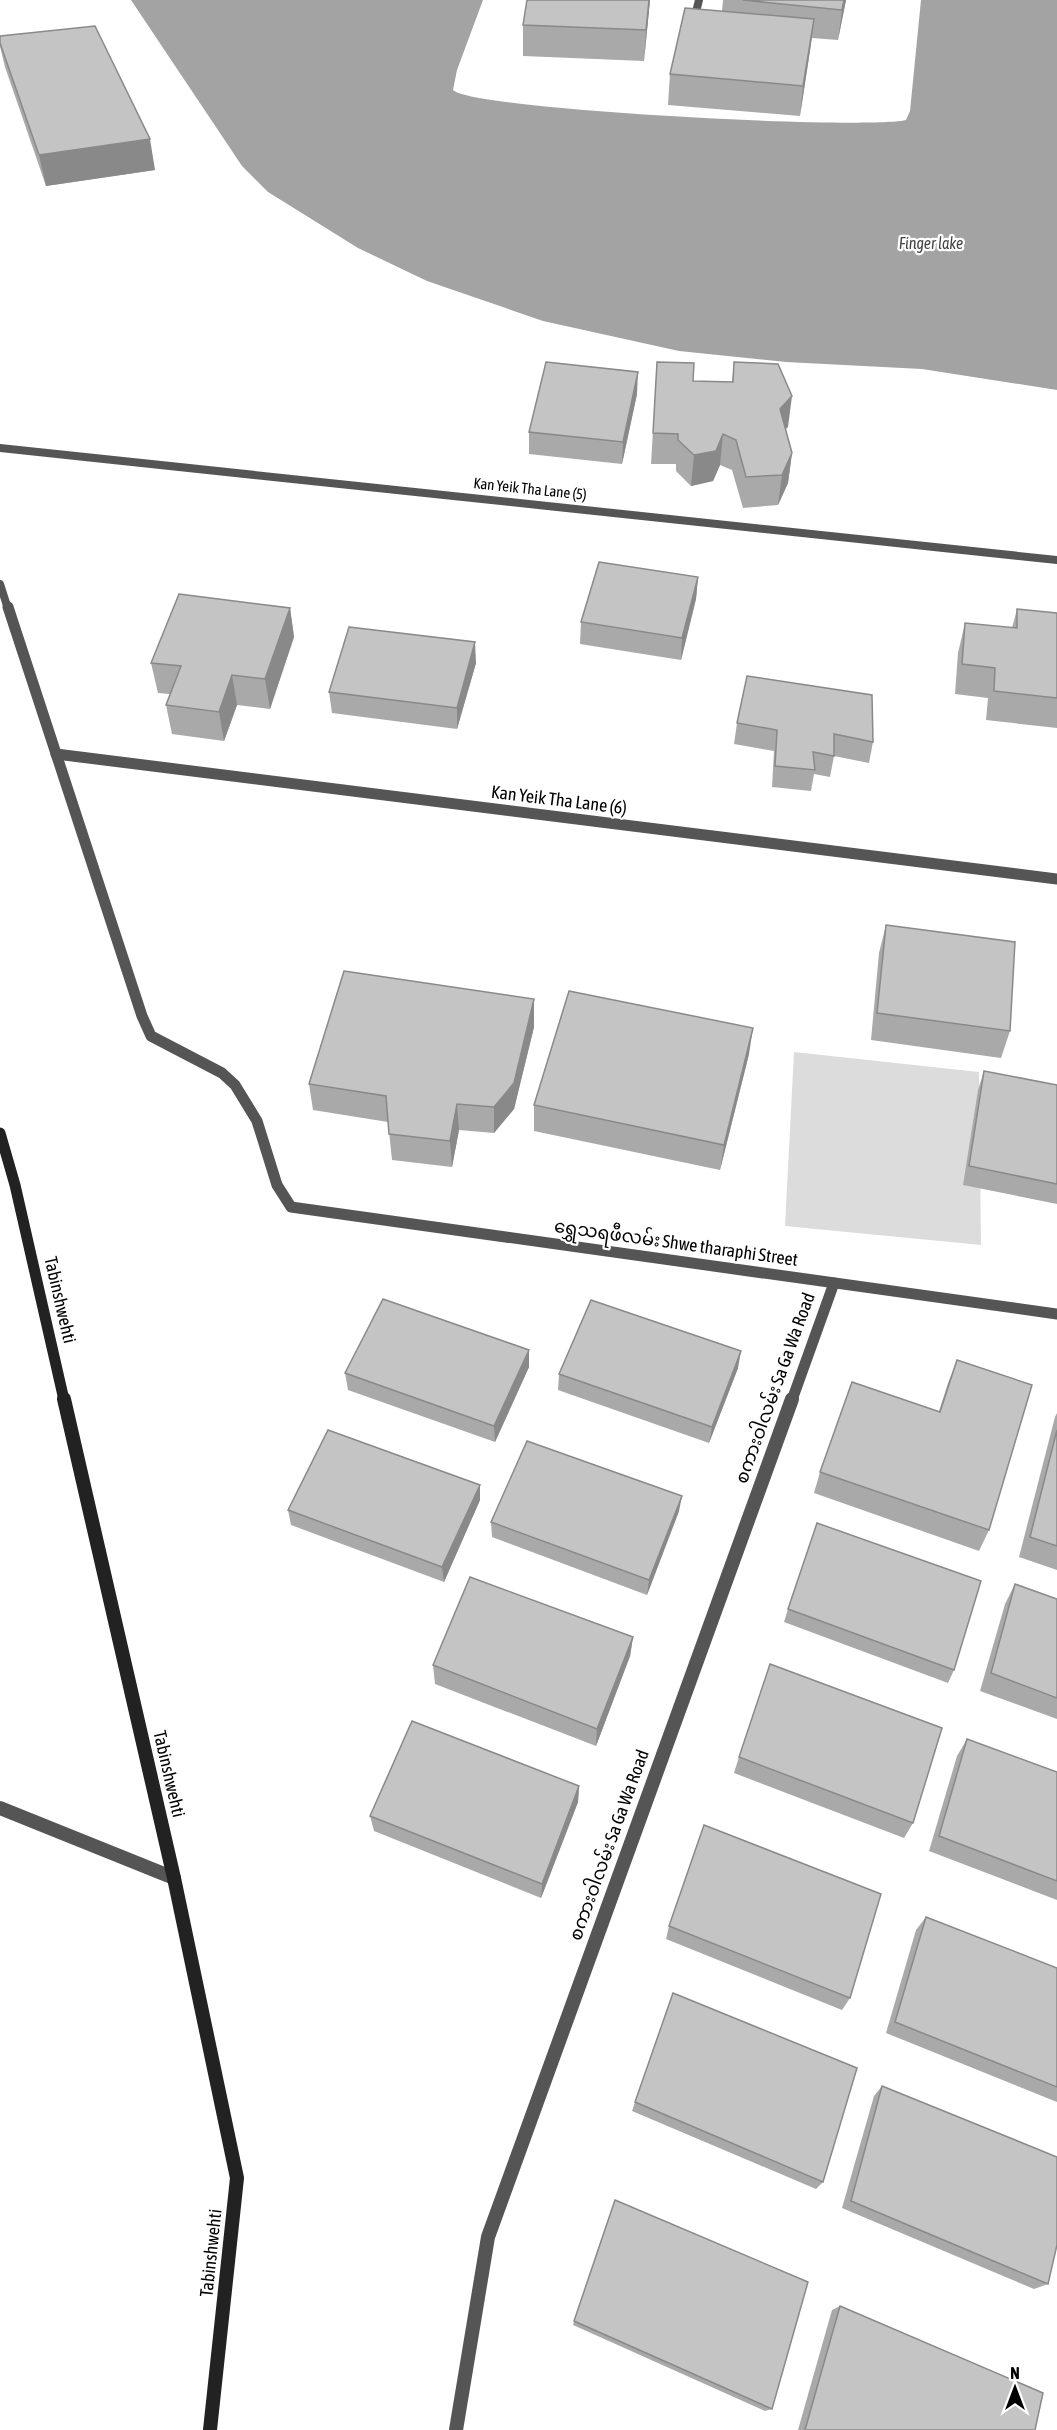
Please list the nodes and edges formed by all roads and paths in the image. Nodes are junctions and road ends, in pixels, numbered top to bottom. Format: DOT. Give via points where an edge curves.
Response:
graph roads {
  1 [pos="699,0"];
  2 [pos="696,12"];
  3 [pos="0,448"];
  4 [pos="1057,560"];
  5 [pos="0,584"];
  6 [pos="56,754"];
  7 [pos="1057,879"];
  8 [pos="0,1134"];
  9 [pos="834,1283"];
  10 [pos="1057,1314"];
  11 [pos="0,1808"];
  12 [pos="174,1878"];
  13 [pos="210,2430"];
  14 [pos="456,2430"];
  1 -- 2 [label="street"];
  3 -- 4 [label="street, Kan Yeik Tha Lane (5)"];
  5 -- 6 [label="street"];
  6 -- 7 [label="street, Kan Yeik Tha Lane (6)"];
  6 -- 9 [label="street, ရွှေသရဖီလမ်း Shwe tharaphi Street" via="151,1036 222,1073 234,1085 257,1121 277,1185 291,1208"];
  8 -- 12 [label="main road, Tabinshwehti"];
  9 -- 10 [label="street, ရွှေသရဖီလမ်း Shwe tharaphi Street"];
  9 -- 14 [label="street, စကားဝါလမ်း Sa Ga Wa Road" via="488,2237"];
  11 -- 12 [label="street"];
  12 -- 13 [label="main road, Tabinshwehti" via="237,2178"];
}
